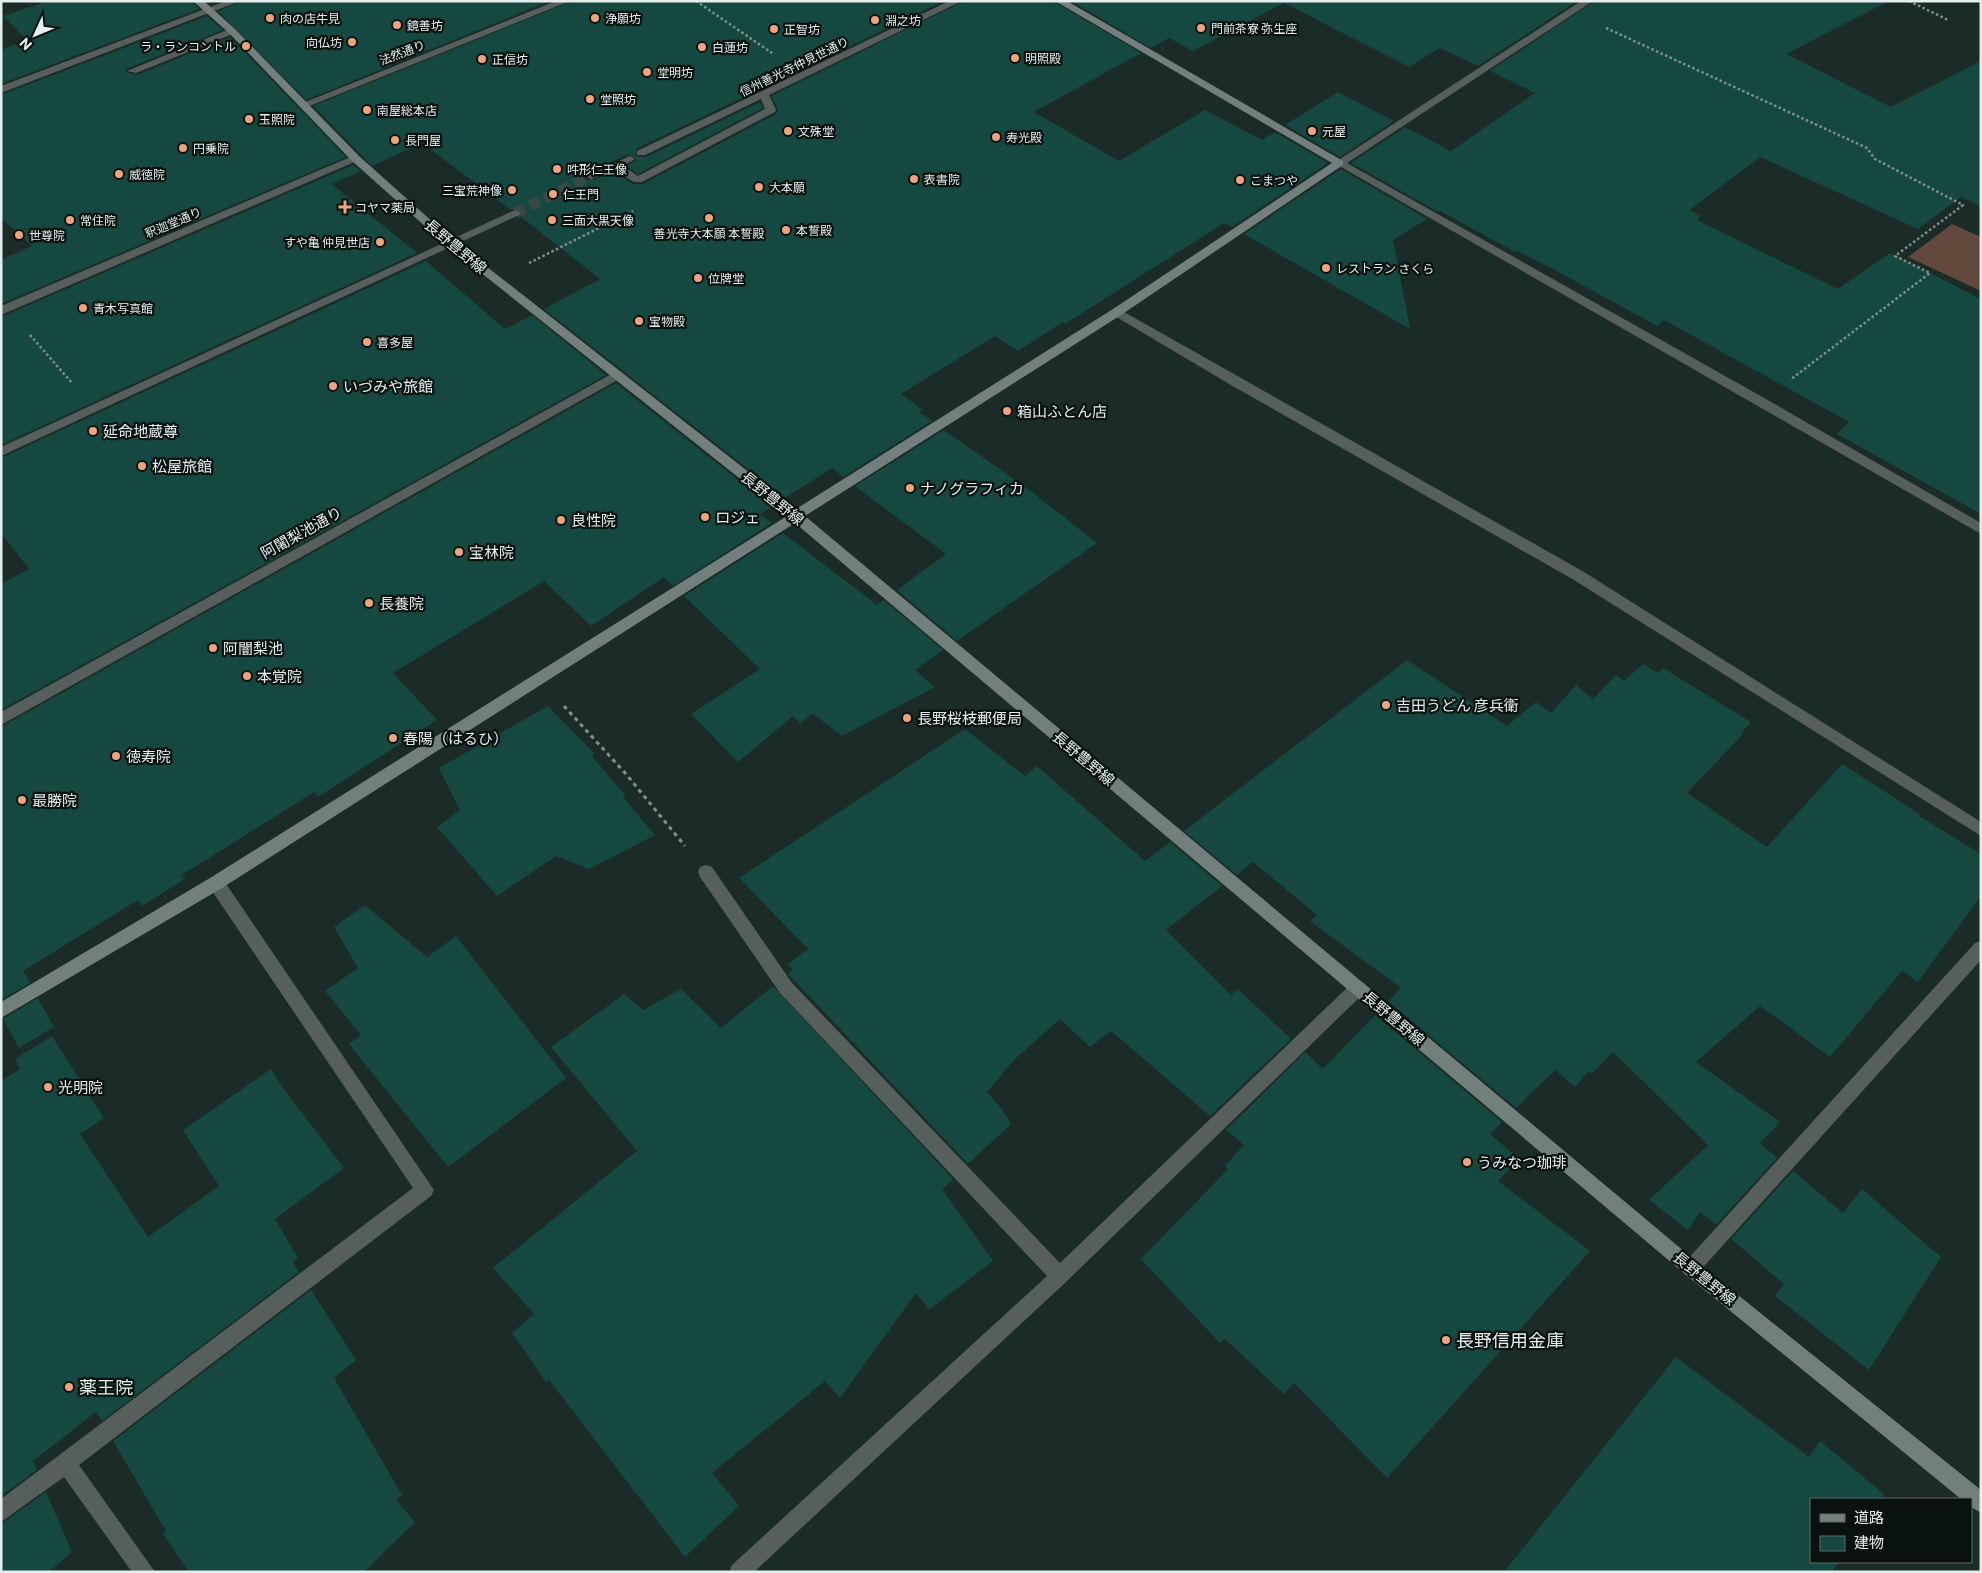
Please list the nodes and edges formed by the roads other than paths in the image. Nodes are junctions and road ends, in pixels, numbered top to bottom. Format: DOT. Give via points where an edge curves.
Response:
graph roads {
  1 [pos="198,1"];
  2 [pos="235,1"];
  3 [pos="565,1"];
  4 [pos="957,1"];
  5 [pos="1060,1"];
  6 [pos="1588,1"];
  7 [pos="208,11"];
  8 [pos="232,31"];
  9 [pos="132,71"];
  10 [pos="1,90"];
  11 [pos="764,95"];
  12 [pos="303,105"];
  13 [pos="641,153"];
  14 [pos="355,158"];
  15 [pos="630,159"];
  16 [pos="1339,163"];
  17 [pos="615,166"];
  18 [pos="591,176"];
  19 [pos="515,213"];
  20 [pos="450,243"];
  21 [pos="4,310"];
  22 [pos="1117,312"];
  23 [pos="618,375"];
  24 [pos="1,452"];
  25 [pos="796,516"];
  26 [pos="1981,529"];
  27 [pos="1,719"];
  28 [pos="1981,830"];
  29 [pos="706,872"];
  30 [pos="216,883"];
  31 [pos="1981,948"];
  32 [pos="1358,988"];
  33 [pos="1,1011"];
  34 [pos="1691,1268"];
  35 [pos="1060,1276"];
  36 [pos="66,1463"];
  37 [pos="1981,1503"];
  38 [pos="1,1512"];
  39 [pos="145,1572"];
  40 [pos="739,1572"];
  1 -- 7 [label="main road, 長野豊野線"];
  2 -- 7 [label="street"];
  3 -- 12 [label="street, 法然通り"];
  4 -- 11 [label="street, 信州善光寺仲見世通り"];
  5 -- 16 [label="main road"];
  6 -- 16 [label="street"];
  7 -- 8 [label="main road, 長野豊野線"];
  7 -- 10 [label="street"];
  8 -- 9 [label="street"];
  8 -- 12 [label="main road, 長野豊野線"];
  11 -- 13 [label="street, 信州善光寺仲見世通り"];
  11 -- 17 [label="street" via="771,110 638,180"];
  12 -- 14 [label="main road, 長野豊野線"];
  14 -- 20 [label="main road, 長野豊野線"];
  14 -- 21 [label="street, 釈迦堂通り"];
  15 -- 17 [label="street"];
  16 -- 22 [label="main road"];
  16 -- 26 [label="street"];
  17 -- 18 [label="street"];
  19 -- 20 [label="street"];
  20 -- 23 [label="main road, 長野豊野線"];
  20 -- 24 [label="street"];
  22 -- 25 [label="main road"];
  22 -- 28 [label="street" via="1579,576"];
  23 -- 25 [label="main road, 長野豊野線"];
  23 -- 27 [label="street, 阿闍梨池通り"];
  25 -- 30 [label="main road"];
  25 -- 32 [label="main road, 長野豊野線"];
  29 -- 35 [label="street" via="786,988"];
  30 -- 33 [label="main road"];
  30 -- 36 [label="street" via="425,1190"];
  31 -- 34 [label="street"];
  32 -- 34 [label="main road, 長野豊野線"];
  32 -- 35 [label="street"];
  34 -- 37 [label="main road, 長野豊野線"];
  35 -- 40 [label="street"];
  36 -- 38 [label="street"];
  36 -- 39 [label="street"];
}
